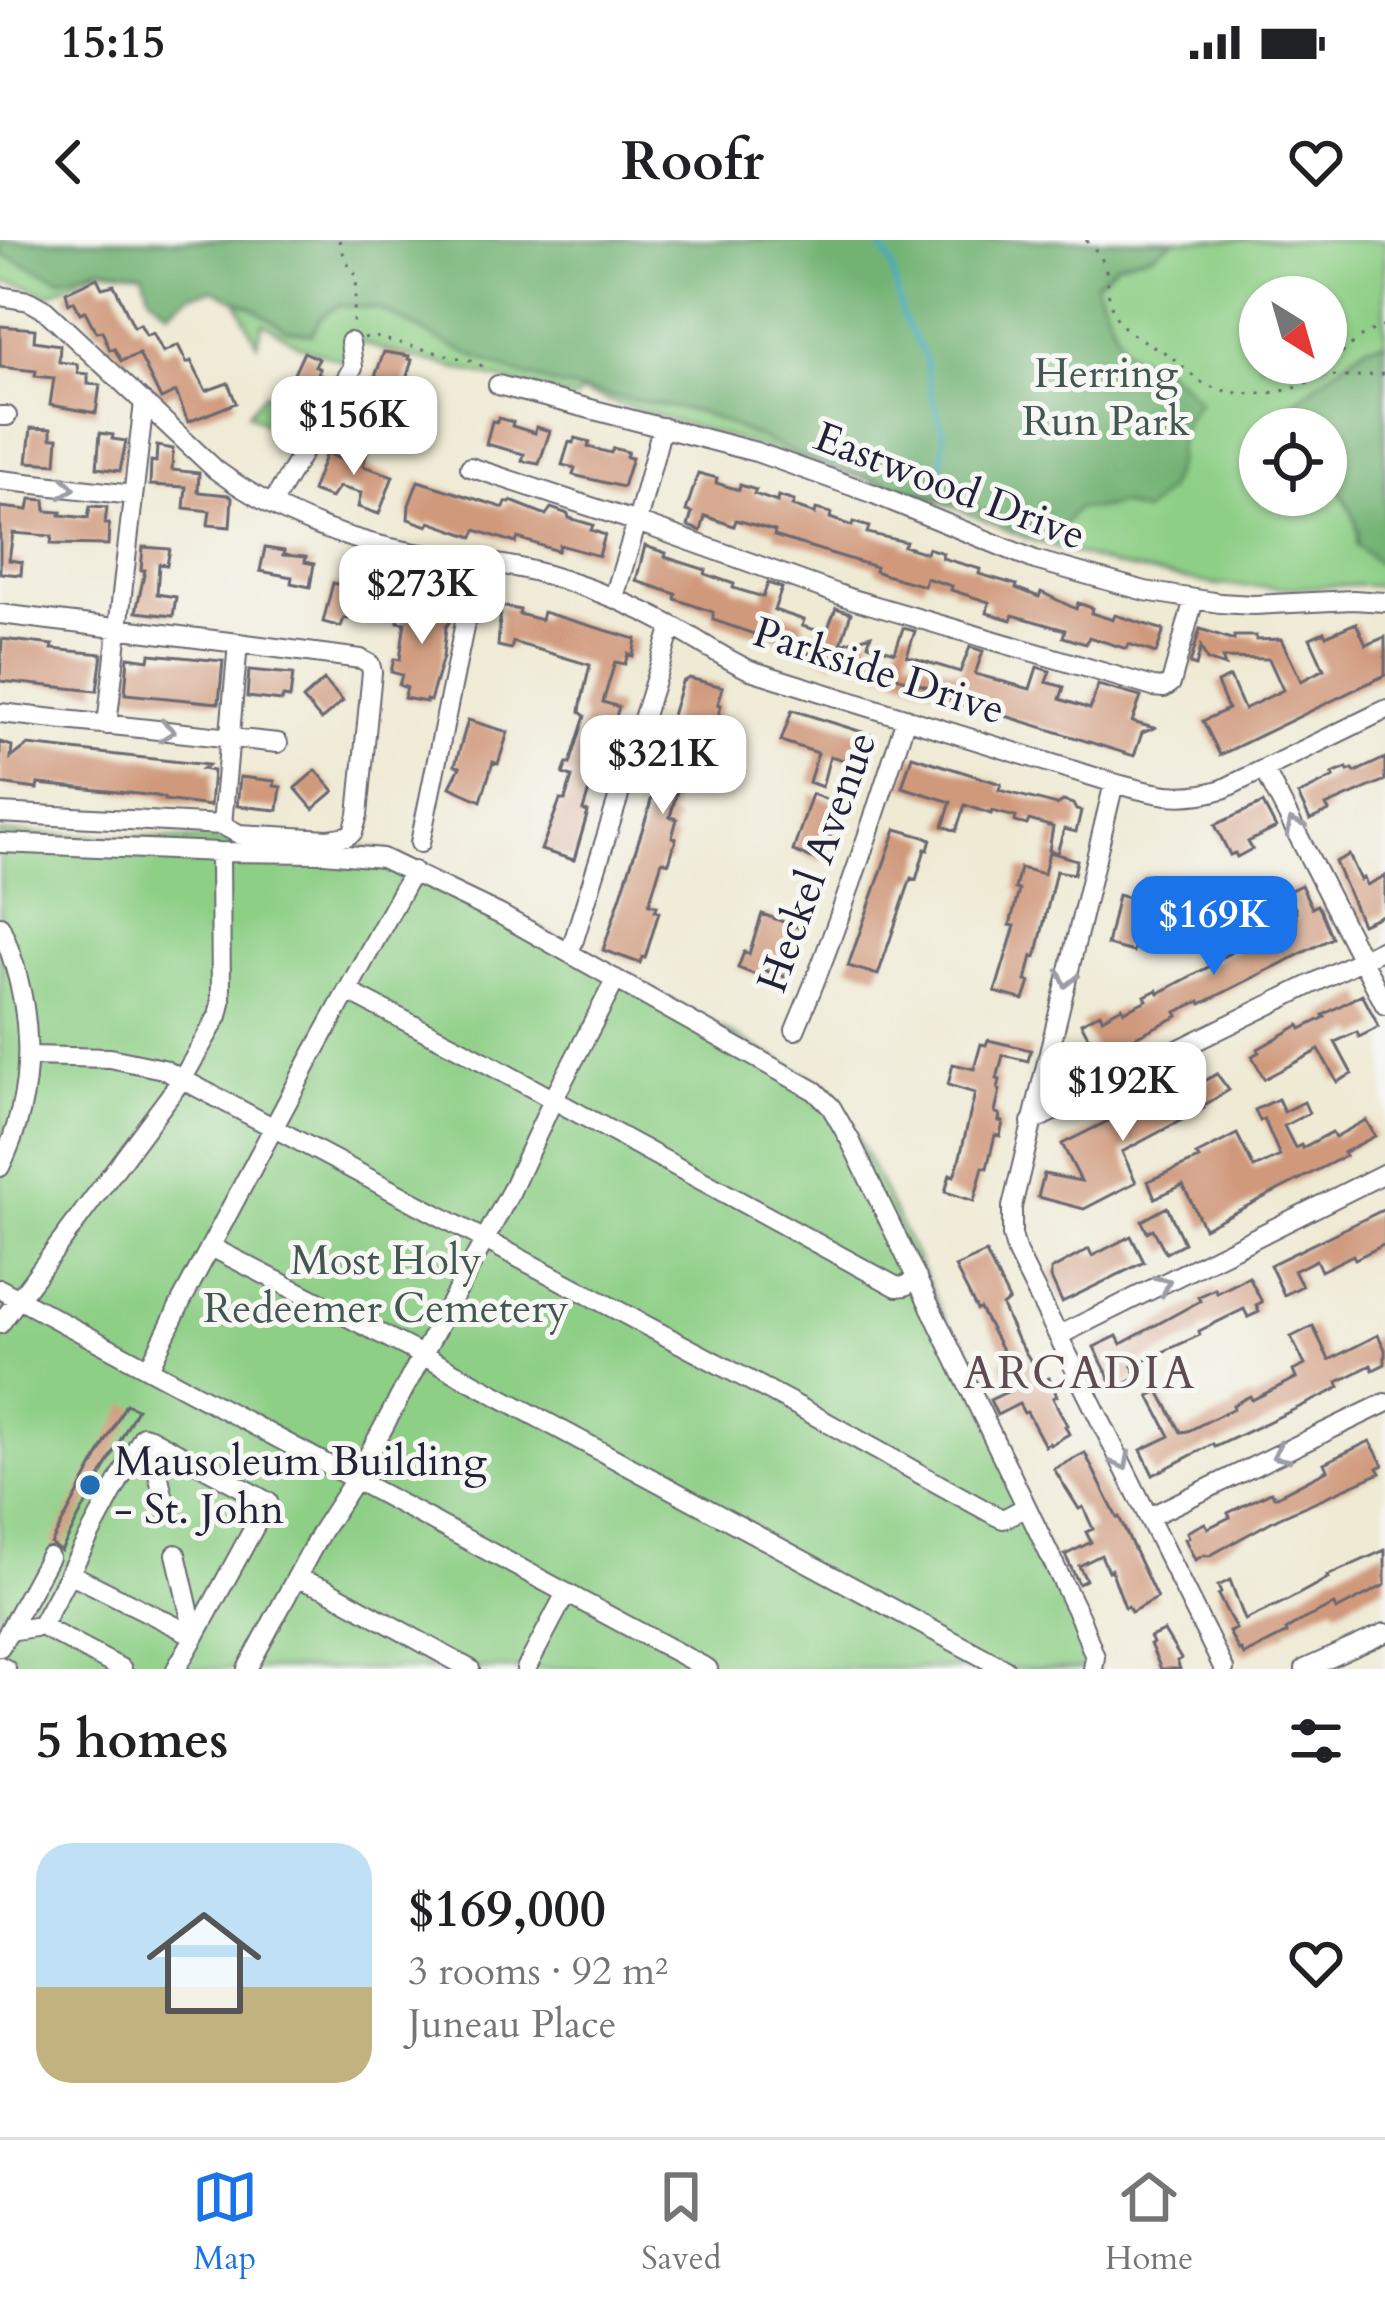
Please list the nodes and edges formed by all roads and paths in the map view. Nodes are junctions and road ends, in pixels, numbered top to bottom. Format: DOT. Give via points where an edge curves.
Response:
graph roads {
  1 [pos="339,240"];
  2 [pos="1086,240"];
  3 [pos="0,296"];
  4 [pos="1385,326"];
  5 [pos="350,342"];
  6 [pos="1347,348"];
  7 [pos="1385,374"];
  8 [pos="1347,376"];
  9 [pos="1304,384"];
  10 [pos="498,385"];
  11 [pos="144,402"];
  12 [pos="662,427"];
  13 [pos="470,467"];
  14 [pos="0,481"];
  15 [pos="134,496"];
  16 [pos="272,504"];
  17 [pos="638,521"];
  18 [pos="478,559"];
  19 [pos="614,597"];
  20 [pos="1194,599"];
  21 [pos="1385,602"];
  22 [pos="0,614"];
  23 [pos="118,626"];
  24 [pos="672,626"];
  25 [pos="238,643"];
  26 [pos="1385,710"];
  27 [pos="0,713"];
  28 [pos="906,718"];
  29 [pos="107,725"];
  30 [pos="227,737"];
  31 [pos="278,743"];
  32 [pos="1264,769"];
  33 [pos="1114,783"];
  34 [pos="0,813"];
  35 [pos="221,825"];
  36 [pos="0,843"];
  37 [pos="420,843"];
  38 [pos="220,852"];
  39 [pos="413,872"];
  40 [pos="0,926"];
  41 [pos="573,943"];
  42 [pos="1385,948"];
  43 [pos="1362,960"];
  44 [pos="616,979"];
  45 [pos="347,991"];
  46 [pos="1385,1005"];
  47 [pos="794,1030"];
  48 [pos="28,1056"];
  49 [pos="183,1078"];
  50 [pos="553,1100"];
  51 [pos="1031,1122"];
  52 [pos="274,1128"];
  53 [pos="0,1167"];
  54 [pos="1385,1173"];
  55 [pos="485,1238"];
  56 [pos="211,1247"];
  57 [pos="917,1278"];
  58 [pos="9,1293"];
  59 [pos="0,1324"];
  60 [pos="1058,1336"];
  61 [pos="422,1355"];
  62 [pos="149,1368"];
  63 [pos="1385,1403"];
  64 [pos="150,1438"];
  65 [pos="356,1478"];
  66 [pos="1026,1507"];
  67 [pos="166,1508"];
  68 [pos="1149,1517"];
  69 [pos="176,1554"];
  70 [pos="49,1557"];
  71 [pos="69,1573"];
  72 [pos="296,1578"];
  73 [pos="566,1593"];
  74 [pos="41,1626"];
  75 [pos="194,1636"];
  76 [pos="1381,1638"];
  77 [pos="4,1639"];
  78 [pos="701,1667"];
  79 [pos="122,1669"];
  80 [pos="176,1669"];
  81 [pos="247,1669"];
  82 [pos="470,1669"];
  83 [pos="526,1669"];
  84 [pos="1005,1669"];
  85 [pos="1093,1669"];
  86 [pos="1224,1669"];
  87 [pos="1305,1669"];
  1 -- 5 [label="path" via="357,278"];
  2 -- 9 [label="path" via="1103,259 1122,326 1200,381 1229,392"];
  3 -- 11 [label="street, Parkside Drive" via="45,310"];
  4 -- 6 [label="path"];
  5 -- 10 [label="path" via="371,336 478,363"];
  5 -- 16 [label="street" via="353,367"];
  7 -- 8 [label="path"];
  10 -- 12 [label="street, Eastwood Drive"];
  11 -- 15 [label="street"];
  11 -- 16 [label="street, Parkside Drive" via="216,470"];
  12 -- 17 [label="street"];
  12 -- 20 [label="street, Eastwood Drive" via="874,494 1063,570"];
  13 -- 17 [label="street"];
  14 -- 15 [label="street, one-way"];
  15 -- 23 [label="street"];
  16 -- 18 [label="street, Parkside Drive" via="364,542"];
  17 -- 19 [label="street"];
  17 -- 20 [label="street" via="852,599 1153,687 1171,682"];
  18 -- 19 [label="street, Parkside Drive"];
  18 -- 37 [label="street"];
  19 -- 24 [label="street, Parkside Drive"];
  20 -- 21 [label="street, Eastwood Drive"];
  22 -- 23 [label="street"];
  23 -- 25 [label="street"];
  23 -- 29 [label="street"];
  24 -- 28 [label="street, Parkside Drive" via="750,670"];
  24 -- 41 [label="street"];
  25 -- 30 [label="street"];
  25 -- 35 [label="street" via="361,659 372,672 352,832 284,837"];
  26 -- 32 [label="street, Parkside Drive"];
  27 -- 29 [label="street"];
  28 -- 33 [label="street, Parkside Drive"];
  28 -- 47 [label="street, Heckel Avenue"];
  29 -- 30 [label="street, one-way"];
  30 -- 31 [label="street"];
  30 -- 35 [label="street"];
  32 -- 33 [label="street, Parkside Drive" via="1185,797"];
  43 -- 32 [label="street, one-way"];
  33 -- 51 [label="street, one-way"];
  34 -- 35 [label="street"];
  36 -- 38 [label="street"];
  38 -- 39 [label="street" via="361,855"];
  38 -- 49 [label="street" via="221,1003"];
  39 -- 44 [label="street"];
  39 -- 45 [label="street"];
  40 -- 48 [label="street" via="24,995"];
  42 -- 43 [label="street"];
  43 -- 46 [label="street"];
  43 -- 51 [label="street"];
  44 -- 50 [label="street"];
  44 -- 57 [label="street" via="823,1097"];
  45 -- 50 [label="street"];
  45 -- 52 [label="street"];
  48 -- 49 [label="street" via="120,1059"];
  48 -- 53 [label="street" via="19,1117"];
  49 -- 52 [label="street"];
  49 -- 58 [label="street"];
  50 -- 55 [label="street"];
  50 -- 57 [label="street" via="897,1287"];
  51 -- 60 [label="street" via="1012,1235"];
  52 -- 55 [label="street"];
  52 -- 56 [label="street"];
  60 -- 54 [label="street, one-way"];
  55 -- 61 [label="street"];
  55 -- 66 [label="street" via="996,1516"];
  56 -- 61 [label="street"];
  56 -- 62 [label="street"];
  57 -- 66 [label="street"];
  58 -- 59 [label="street"];
  58 -- 62 [label="street"];
  60 -- 68 [label="street, one-way"];
  61 -- 65 [label="street"];
  61 -- 84 [label="street"];
  62 -- 65 [label="street"];
  63 -- 68 [label="street, one-way"];
  64 -- 67 [label="street"];
  64 -- 71 [label="street" via="143,1436"];
  64 -- 75 [label="street" via="268,1502"];
  65 -- 72 [label="street"];
  65 -- 73 [label="street"];
  66 -- 85 [label="street" via="1091,1642"];
  68 -- 86 [label="street"];
  69 -- 75 [label="street"];
  70 -- 77 [label="street"];
  71 -- 74 [label="street"];
  71 -- 75 [label="street"];
  72 -- 81 [label="street"];
  72 -- 82 [label="street"];
  73 -- 78 [label="street"];
  73 -- 83 [label="street"];
  74 -- 77 [label="street"];
  74 -- 79 [label="street"];
  75 -- 80 [label="street"];
  76 -- 87 [label="street"];
}
